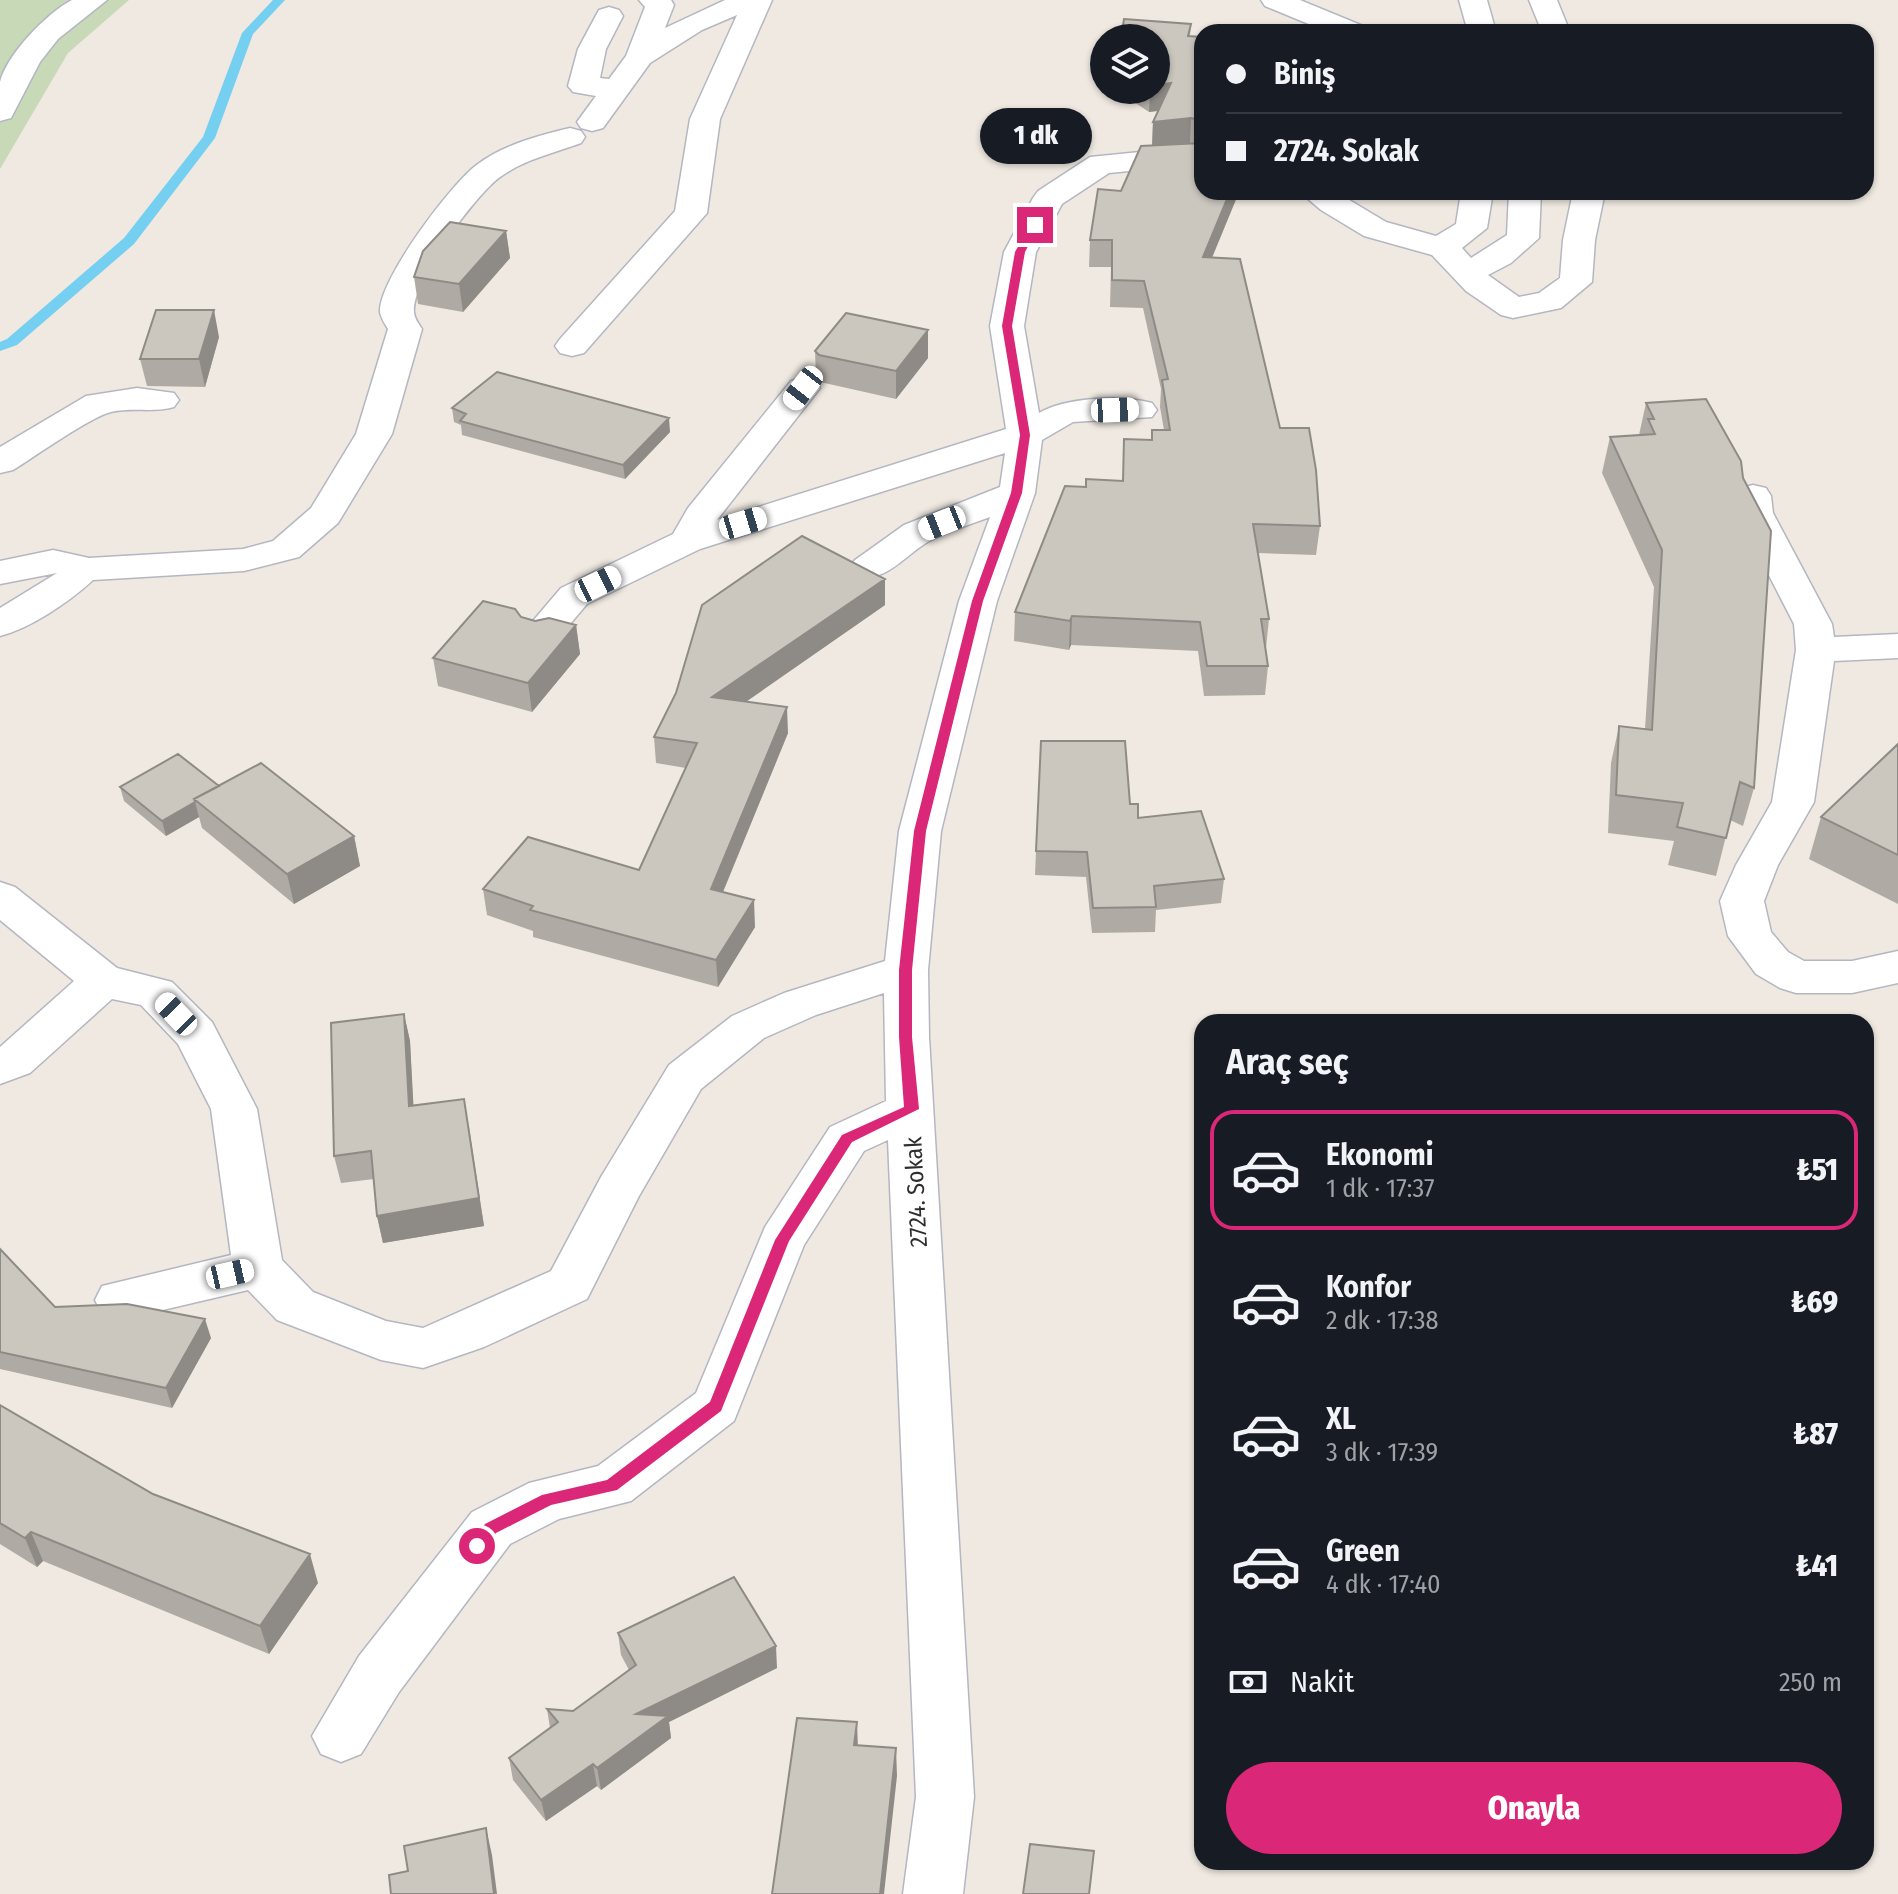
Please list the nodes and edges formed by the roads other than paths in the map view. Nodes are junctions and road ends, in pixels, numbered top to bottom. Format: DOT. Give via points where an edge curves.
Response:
graph roads {
  1 [pos="93,0"];
  2 [pos="653,0"];
  3 [pos="749,0"];
  4 [pos="758,0"];
  5 [pos="1275,0"];
  6 [pos="1473,0"];
  7 [pos="1543,0"];
  8 [pos="718,5"];
  9 [pos="609,16"];
  10 [pos="1334,24"];
  11 [pos="1480,24"];
  12 [pos="1553,24"];
  13 [pos="640,57"];
  14 [pos="616,88"];
  15 [pos="0,112"];
  16 [pos="1194,157"];
  17 [pos="1326,200"];
  18 [pos="1476,200"];
  19 [pos="1525,200"];
  20 [pos="1587,200"];
  21 [pos="1442,247"];
  22 [pos="1467,273"];
  23 [pos="572,346"];
  24 [pos="803,388"];
  25 [pos="162,400"];
  26 [pos="1140,410"];
  27 [pos="1025,435"];
  28 [pos="0,462"];
  29 [pos="1017,493"];
  30 [pos="1753,496"];
  31 [pos="687,541"];
  32 [pos="868,568"];
  33 [pos="82,570"];
  34 [pos="0,573"];
  35 [pos="41,597"];
  36 [pos="0,613"];
  37 [pos="0,624"];
  38 [pos="540,635"];
  39 [pos="1898,646"];
  40 [pos="1816,650"];
  41 [pos="0,897"];
  42 [pos="1898,967"];
  43 [pos="906,970"];
  44 [pos="103,981"];
  45 [pos="0,1067"];
  46 [pos="912,1109"];
  47 [pos="258,1268"];
  48 [pos="120,1300"];
  49 [pos="341,1736"];
  50 [pos="933,1894"];
  1 -- 15 [label="street" via="49,28 27,55"];
  2 -- 13 [label="street" via="660,5"];
  3 -- 8 [label="street"];
  4 -- 23 [label="street" via="705,119 691,213"];
  5 -- 10 [label="street"];
  6 -- 11 [label="street"];
  7 -- 12 [label="street"];
  8 -- 13 [label="street"];
  9 -- 14 [label="street" via="592,49 583,86"];
  13 -- 14 [label="street"];
  14 -- 33 [label="street" via="581,130 488,171 439,227 400,293 397,313 405,329 374,434 325,515 286,549 244,560"];
  16 -- 27 [label="street, 2724. Sokak" via="1101,164 1049,198 1020,252 1007,326"];
  17 -- 21 [label="street" via="1352,220 1402,241"];
  18 -- 21 [label="street" via="1471,228"];
  19 -- 22 [label="street" via="1523,238"];
  20 -- 22 [label="street" via="1576,282 1549,301 1513,308"];
  21 -- 22 [label="street"];
  24 -- 31 [label="street"];
  25 -- 28 [label="street" via="98,403"];
  26 -- 27 [label="street" via="1066,412"];
  27 -- 29 [label="street, 2724. Sokak"];
  27 -- 31 [label="street"];
  29 -- 32 [label="street" via="917,533"];
  29 -- 43 [label="street, 2724. Sokak" via="978,601 920,831"];
  30 -- 40 [label="street" via="1755,513 1813,624"];
  31 -- 38 [label="street" via="574,596"];
  33 -- 34 [label="street" via="72,562 46,561"];
  33 -- 35 [label="street"];
  35 -- 36 [label="street"];
  35 -- 37 [label="street"];
  39 -- 40 [label="street"];
  40 -- 42 [label="street" via="1793,802 1742,901 1750,936 1772,963 1796,977 1852,977"];
  41 -- 44 [label="street"];
  43 -- 46 [label="street, 2724. Sokak"];
  43 -- 47 [label="street" via="748,1027 685,1077 569,1285 492,1321 423,1348 381,1340 295,1306"];
  44 -- 45 [label="street" via="14,1061"];
  44 -- 47 [label="street" via="156,993 196,1034 234,1109"];
  46 -- 49 [label="street" via="847,1139 782,1240 716,1406 612,1485 548,1499 491,1528 379,1674"];
  46 -- 50 [label="street, 2724. Sokak" via="945,1797"];
  47 -- 48 [label="street"];
}
